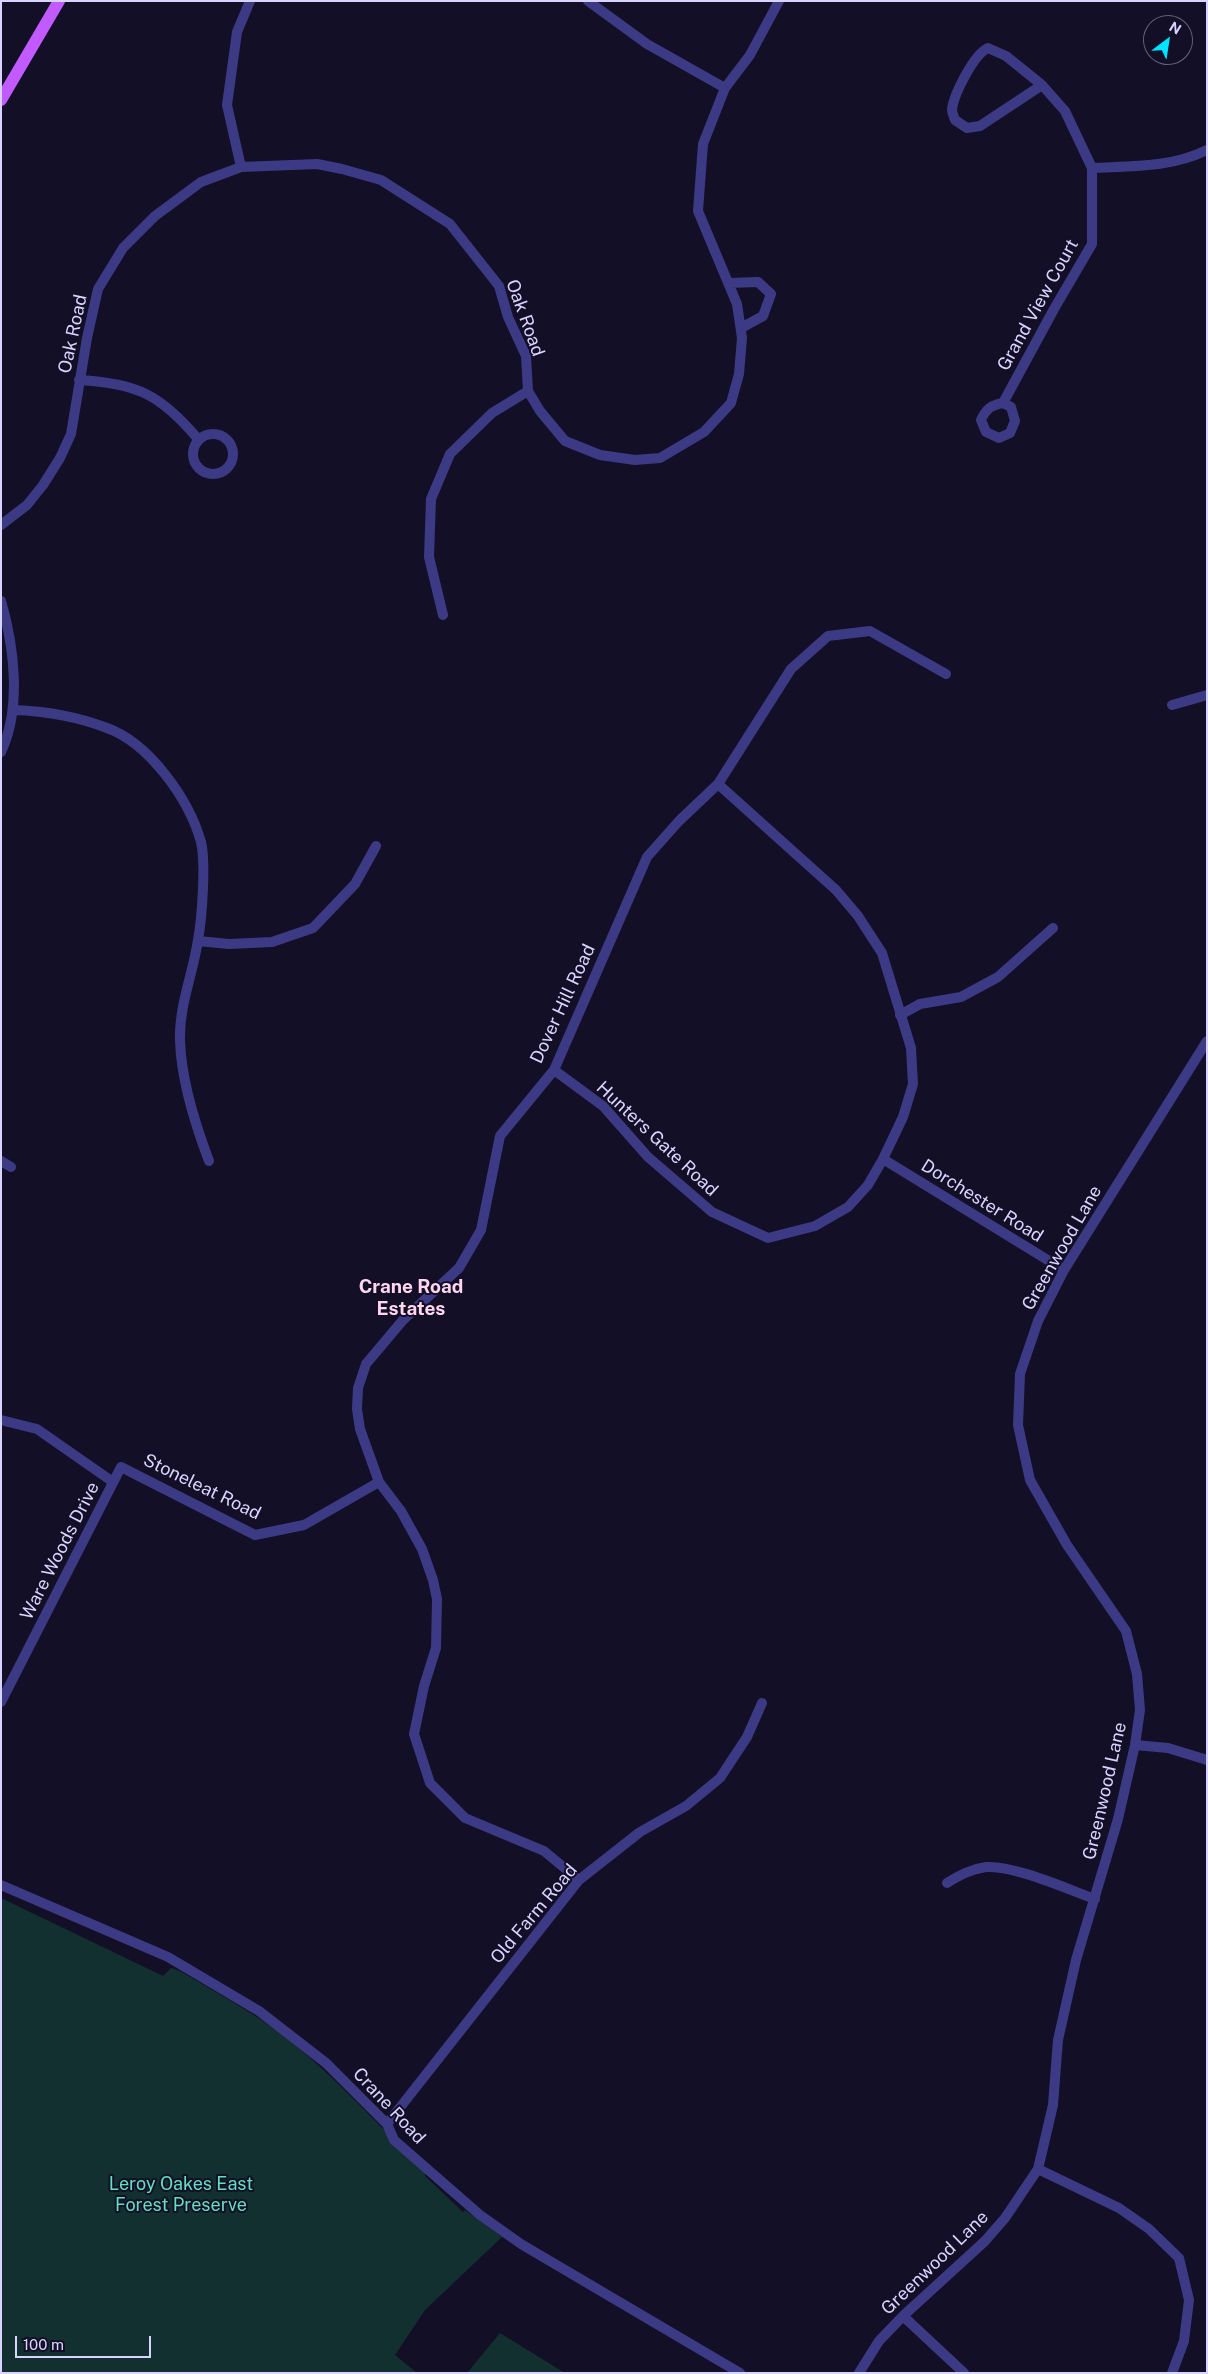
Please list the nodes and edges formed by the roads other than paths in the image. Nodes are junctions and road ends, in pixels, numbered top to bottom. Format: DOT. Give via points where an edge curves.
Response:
graph roads {
  1 [pos="59,1"];
  2 [pos="250,1"];
  3 [pos="588,1"];
  4 [pos="779,1"];
  5 [pos="1042,85"];
  6 [pos="725,88"];
  7 [pos="1,100"];
  8 [pos="1207,150"];
  9 [pos="241,167"];
  10 [pos="1092,168"];
  11 [pos="728,283"];
  12 [pos="741,328"];
  13 [pos="80,380"];
  14 [pos="528,391"];
  15 [pos="1003,403"];
  16 [pos="198,439"];
  17 [pos="1,526"];
  18 [pos="1,601"];
  19 [pos="443,615"];
  20 [pos="946,674"];
  21 [pos="1207,695"];
  22 [pos="1172,705"];
  23 [pos="14,710"];
  24 [pos="1,752"];
  25 [pos="718,784"];
  26 [pos="376,846"];
  27 [pos="1053,928"];
  28 [pos="198,941"];
  29 [pos="900,1015"];
  30 [pos="1207,1041"];
  31 [pos="554,1070"];
  32 [pos="884,1159"];
  33 [pos="209,1161"];
  34 [pos="1064,1270"];
  35 [pos="1,1420"];
  36 [pos="120,1468"];
  37 [pos="113,1482"];
  38 [pos="380,1482"];
  39 [pos="1,1702"];
  40 [pos="762,1703"];
  41 [pos="1135,1745"];
  42 [pos="1207,1760"];
  43 [pos="579,1880"];
  44 [pos="947,1883"];
  45 [pos="1,1885"];
  46 [pos="1094,1899"];
  47 [pos="388,2124"];
  48 [pos="1038,2169"];
  49 [pos="903,2316"];
  50 [pos="740,2373"];
  51 [pos="859,2373"];
  52 [pos="964,2373"];
  53 [pos="1172,2373"];
  1 -- 7 [label="main road"];
  2 -- 9 [label="street" via="238,32 227,105"];
  3 -- 6 [label="street" via="647,44"];
  4 -- 6 [label="street, Oak Road" via="750,55"];
  5 -- 5 [label="street, Grand View Court" via="1006,56 988,48 978,54 971,66 955,100 953,115 959,124 974,128"];
  5 -- 10 [label="street, Grand View Court" via="1065,110"];
  6 -- 11 [label="street, Oak Road" via="702,144 698,211"];
  8 -- 10 [label="street" via="1157,165"];
  9 -- 13 [label="street, Oak Road" via="201,182 155,216 123,248 98,289"];
  9 -- 14 [label="street, Oak Road" via="317,164 342,169 382,180 450,224 499,286 508,317 526,356"];
  10 -- 15 [label="street, Grand View Court" via="1092,244"];
  11 -- 12 [label="street, Oak Road" via="737,304"];
  11 -- 12 [label="street" via="758,282 771,294 763,316"];
  12 -- 14 [label="street, Oak Road" via="739,374 731,403 704,432 660,458 635,460 609,456 565,441"];
  13 -- 16 [label="street" via="112,382 150,394 184,422"];
  13 -- 17 [label="street, Oak Road" via="71,434 60,458 27,505"];
  14 -- 19 [label="street" via="492,413 450,454 430,499 429,557"];
  16 -- 16 [label="street" via="192,452 195,465 206,474 226,470 233,458 227,439 214,434"];
  18 -- 23 [label="street" via="10,636"];
  20 -- 25 [label="street, Dover Hill Road" via="870,631 828,636 790,670"];
  21 -- 22 [label="street"];
  23 -- 24 [label="street"];
  23 -- 28 [label="street" via="42,711 108,728 129,740 160,768 176,789 201,842 202,905"];
  25 -- 29 [label="street, Hunters Gate Road" via="836,890 858,916 882,953"];
  25 -- 31 [label="street, Dover Hill Road" via="647,857"];
  26 -- 28 [label="street" via="355,884 314,928 272,942 230,944"];
  27 -- 29 [label="street" via="998,977 961,997 920,1004"];
  28 -- 33 [label="street" via="182,1004 180,1041 194,1121"];
  29 -- 32 [label="street, Hunters Gate Road" via="911,1048 913,1084"];
  30 -- 34 [label="street, Greenwood Lane"];
  31 -- 32 [label="street, Hunters Gate Road" via="603,1106 648,1157 712,1212 768,1238 816,1226 848,1207 868,1185"];
  31 -- 38 [label="street, Dover Hill Road" via="500,1136 481,1230 460,1268 403,1320 366,1364 358,1388 357,1409 360,1430"];
  32 -- 34 [label="street, Dorchester Road"];
  34 -- 41 [label="street, Greenwood Lane" via="1038,1321 1020,1374 1018,1425 1030,1480 1067,1545 1126,1631 1137,1674 1140,1710"];
  35 -- 37 [label="street" via="37,1429"];
  36 -- 37 [label="street, Ware Woods Drive"];
  36 -- 38 [label="street, Stoneleat Road" via="123,1466 255,1535 304,1525"];
  37 -- 39 [label="street, Ware Woods Drive"];
  38 -- 43 [label="street, Dover Hill Road" via="422,1549 437,1599 436,1648 414,1734 430,1783 465,1818 544,1851"];
  40 -- 43 [label="street, Old Farm Road" via="747,1737 720,1778 686,1806 640,1832"];
  41 -- 42 [label="street" via="1168,1748"];
  41 -- 46 [label="street, Greenwood Lane" via="1118,1819"];
  43 -- 47 [label="street, Old Farm Road"];
  44 -- 46 [label="street" via="966,1872 988,1867 1016,1872"];
  45 -- 47 [label="street, Crane Road" via="168,1957 220,1986 259,2011 326,2063"];
  46 -- 48 [label="street, Greenwood Lane" via="1058,2040 1053,2105"];
  47 -- 50 [label="street, Crane Road" via="394,2140 487,2220 546,2260"];
  48 -- 49 [label="street, Greenwood Lane" via="1005,2218 984,2241"];
  48 -- 53 [label="street" via="1119,2208 1149,2229 1179,2258 1189,2300 1184,2341"];
  49 -- 51 [label="street, Greenwood Lane" via="879,2341"];
  49 -- 52 [label="street"];
}
